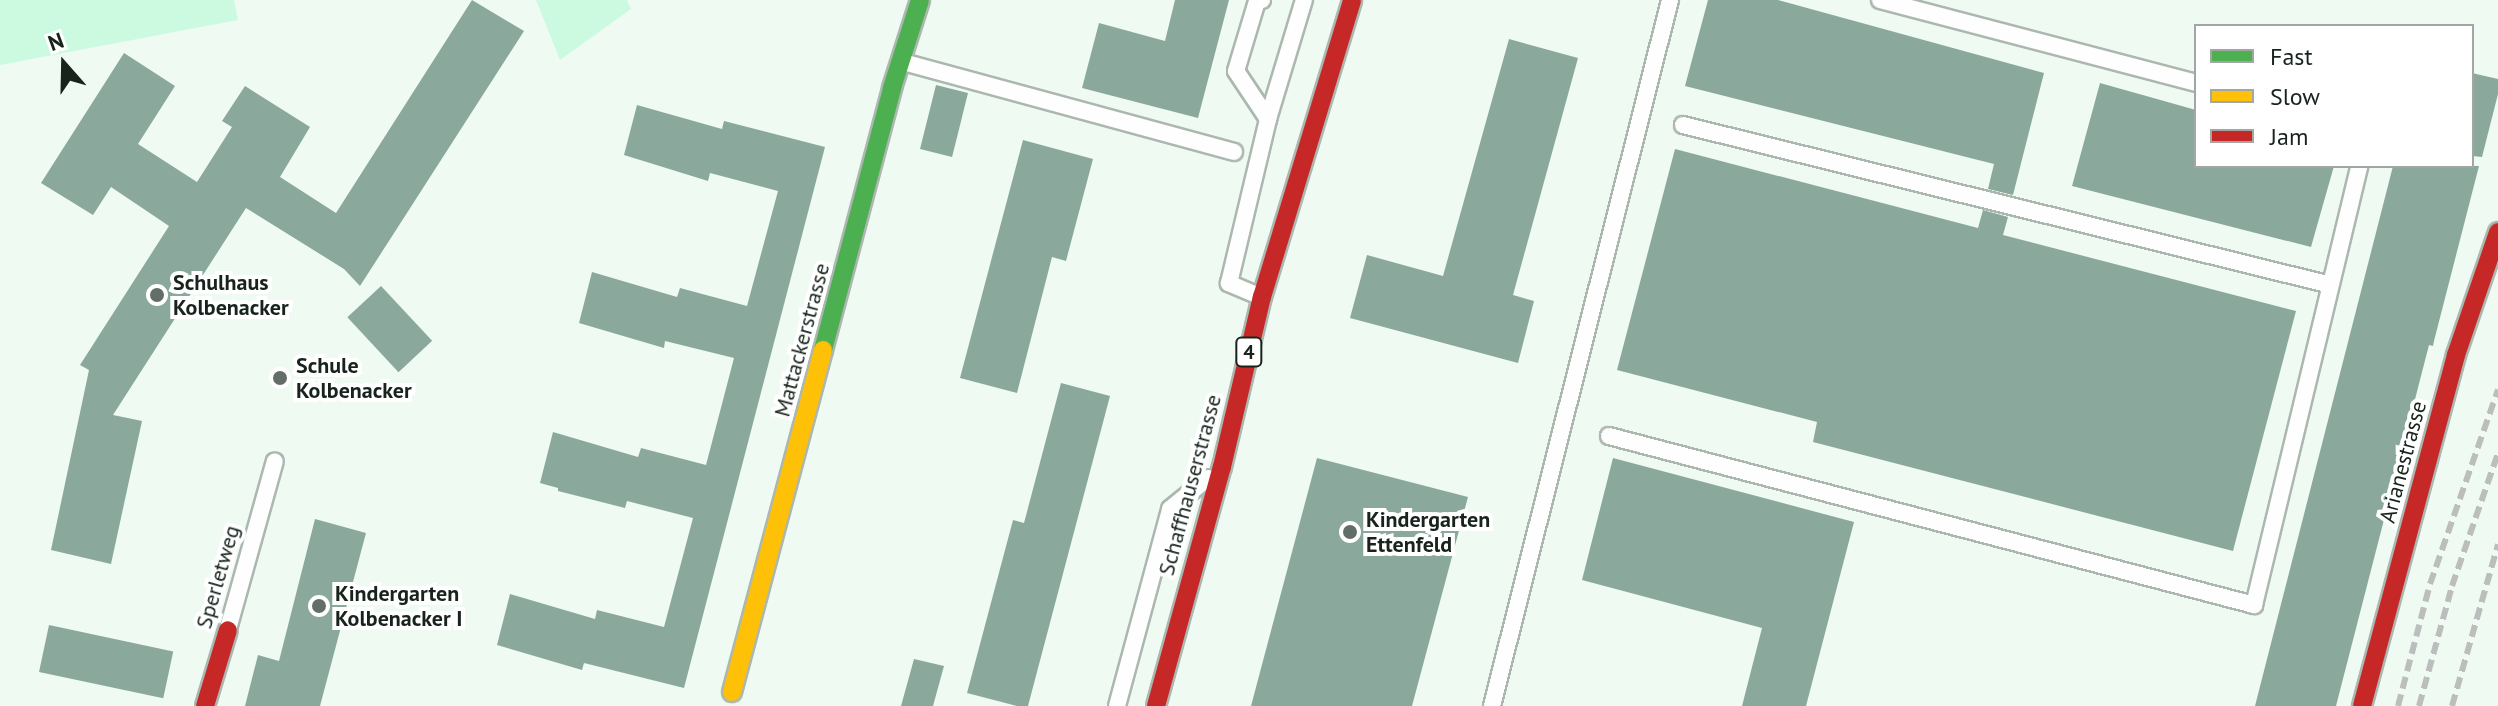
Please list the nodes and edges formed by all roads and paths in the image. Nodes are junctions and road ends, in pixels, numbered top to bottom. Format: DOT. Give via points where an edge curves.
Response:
graph roads {
  1 [pos="920,0"];
  2 [pos="1262,0"];
  3 [pos="1304,0"];
  4 [pos="1352,0"];
  5 [pos="1670,0"];
  6 [pos="1880,0"];
  7 [pos="902,62"];
  8 [pos="2194,82"];
  9 [pos="1268,119"];
  10 [pos="1683,125"];
  11 [pos="1234,152"];
  12 [pos="2359,168"];
  13 [pos="2498,232"];
  14 [pos="2331,285"];
  15 [pos="1262,297"];
  16 [pos="1609,436"];
  17 [pos="275,461"];
  18 [pos="1222,467"];
  19 [pos="228,630"];
  20 [pos="732,692"];
  21 [pos="205,706"];
  22 [pos="1117,706"];
  23 [pos="1156,706"];
  24 [pos="1492,706"];
  25 [pos="2362,706"];
  1 -- 7 [label="street, Mattackerstrasse"];
  2 -- 9 [label="lane" via="1257,1 1236,71"];
  3 -- 9 [label="lane"];
  4 -- 15 [label="street, Schaffhauserstrasse / 4"];
  5 -- 24 [label="lane"];
  6 -- 8 [label="lane"];
  7 -- 11 [label="lane"];
  7 -- 20 [label="street, Mattackerstrasse"];
  9 -- 15 [label="lane" via="1229,283"];
  10 -- 14 [label="lane"];
  12 -- 14 [label="lane"];
  13 -- 25 [label="street, Arianestrasse" via="2456,355"];
  14 -- 16 [label="lane" via="2254,605"];
  15 -- 18 [label="street, Schaffhauserstrasse / 4"];
  17 -- 19 [label="lane, Sperletweg"];
  18 -- 22 [label="lane" via="1170,509"];
  18 -- 23 [label="street, Schaffhauserstrasse / 4"];
  19 -- 21 [label="street, Sperletweg"];
}
